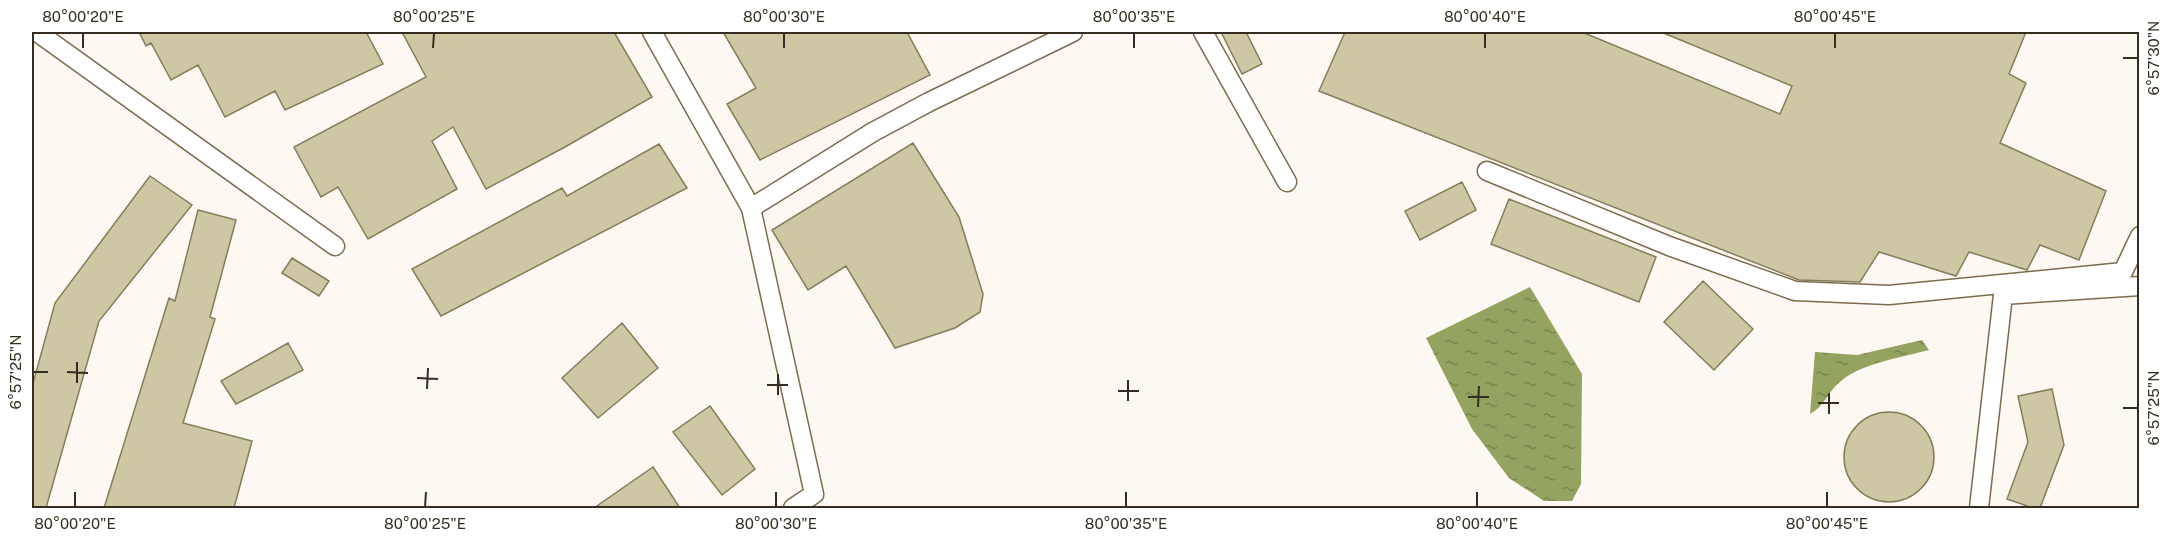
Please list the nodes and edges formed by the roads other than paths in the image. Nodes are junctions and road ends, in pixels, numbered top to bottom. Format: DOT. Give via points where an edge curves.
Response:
graph roads {
  1 [pos="34,32"];
  2 [pos="652,32"];
  3 [pos="1072,32"];
  4 [pos="1203,32"];
  5 [pos="1487,171"];
  6 [pos="1287,182"];
  7 [pos="751,208"];
  8 [pos="2139,236"];
  9 [pos="335,246"];
  10 [pos="2139,286"];
  11 [pos="793,508"];
  12 [pos="1979,508"];
  1 -- 9 [label="lane"];
  2 -- 7 [label="lane"];
  3 -- 7 [label="lane" via="873,132"];
  4 -- 6 [label="lane"];
  5 -- 8 [label="lane" via="1669,246 1795,291 1889,295 2122,272"];
  7 -- 11 [label="lane" via="814,494"];
  10 -- 12 [label="lane" via="2003,295"];
}
